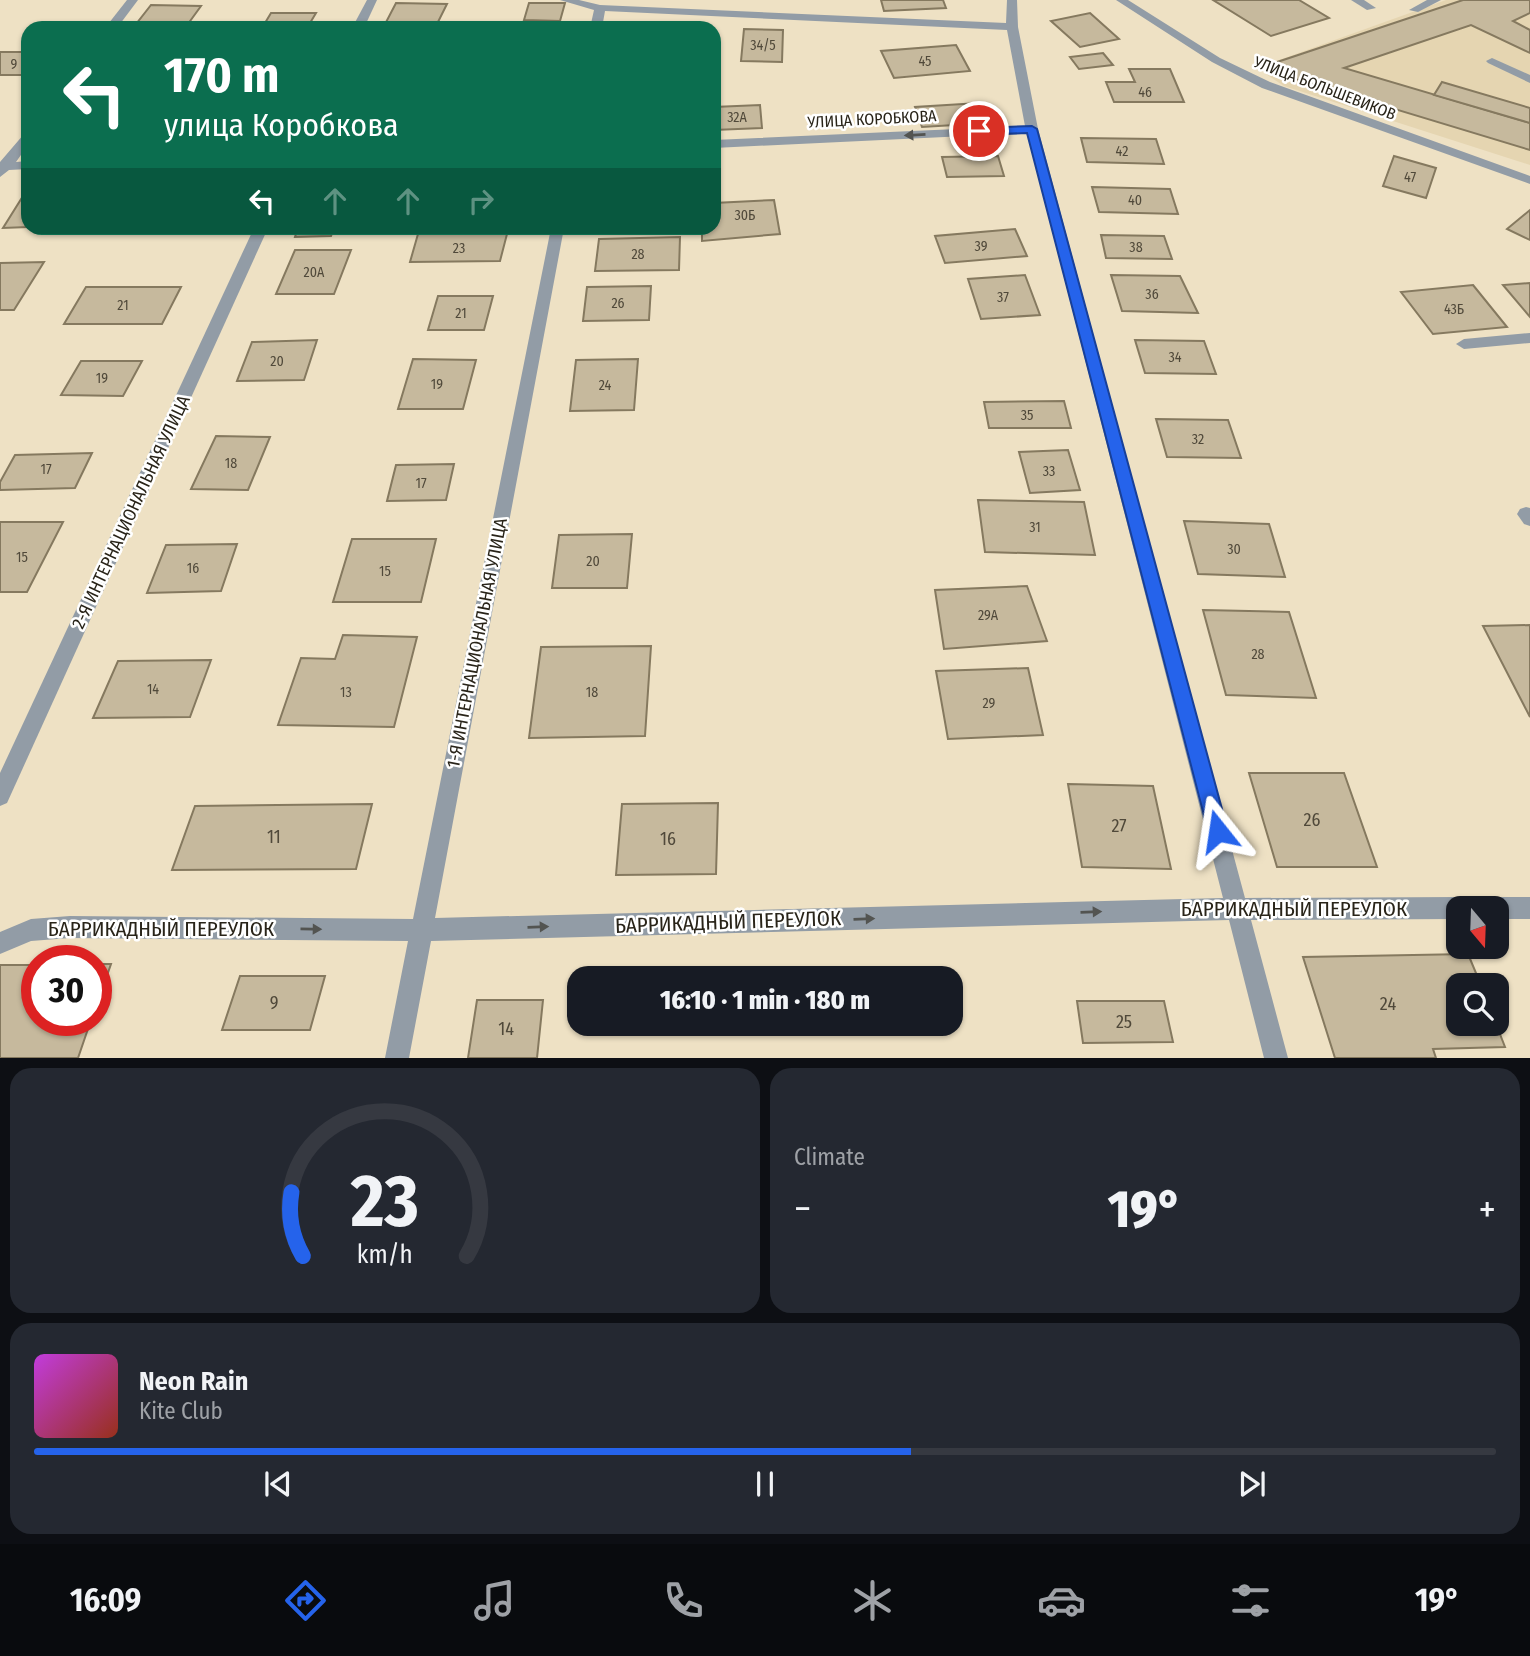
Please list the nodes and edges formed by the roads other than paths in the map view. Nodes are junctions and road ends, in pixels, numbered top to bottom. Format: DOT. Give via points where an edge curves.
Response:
graph roads {
  1 [pos="132,0"];
  2 [pos="372,0"];
  3 [pos="565,0"];
  4 [pos="1012,0"];
  5 [pos="1121,0"];
  6 [pos="1356,0"];
  7 [pos="1437,0"];
  8 [pos="600,8"];
  9 [pos="1371,8"];
  10 [pos="1414,10"];
  11 [pos="116,21"];
  12 [pos="362,21"];
  13 [pos="597,21"];
  14 [pos="1012,27"];
  15 [pos="1492,61"];
  16 [pos="1530,79"];
  17 [pos="1032,129"];
  18 [pos="721,144"];
  19 [pos="21,145"];
  20 [pos="21,167"];
  21 [pos="2,168"];
  22 [pos="1530,180"];
  23 [pos="258,235"];
  24 [pos="556,235"];
  25 [pos="1530,338"];
  26 [pos="1464,344"];
  27 [pos="0,796"];
  28 [pos="1446,908"];
  29 [pos="1509,908"];
  30 [pos="1530,908"];
  31 [pos="1239,909"];
  32 [pos="421,930"];
  33 [pos="0,943"];
  34 [pos="397,1058"];
  35 [pos="1276,1058"];
  1 -- 11 [label="street"];
  2 -- 12 [label="street"];
  3 -- 8 [label="street"];
  4 -- 14 [label="street"];
  5 -- 22 [label="street, УЛИЦА БОЛЬШЕВИКОВ" via="1259,82"];
  6 -- 9 [label="street"];
  7 -- 10 [label="street"];
  8 -- 13 [label="street"];
  8 -- 14 [label="street"];
  14 -- 17 [label="street"];
  15 -- 16 [label="street"];
  17 -- 18 [label="street, УЛИЦА КОРОБКОВА, one-way"];
  17 -- 31 [label="street"];
  19 -- 21 [label="street"];
  20 -- 21 [label="street"];
  23 -- 27 [label="street, 2-Я ИНТЕРНАЦИОНАЛЬНАЯ УЛИЦА"];
  24 -- 32 [label="street, 1-Я ИНТЕРНАЦИОНАЛЬНАЯ УЛИЦА"];
  25 -- 26 [label="street"];
  28 -- 31 [label="street, БАРРИКАДНЫЙ ПЕРЕУЛОК"];
  29 -- 30 [label="street"];
  32 -- 31 [label="street, БАРРИКАДНЫЙ ПЕРЕУЛОК, one-way"];
  31 -- 35 [label="street"];
  33 -- 32 [label="street, БАРРИКАДНЫЙ ПЕРЕУЛОК, one-way" via="31,930 70,927"];
  32 -- 34 [label="street, 1-Я ИНТЕРНАЦИОНАЛЬНАЯ УЛИЦА"];
}
